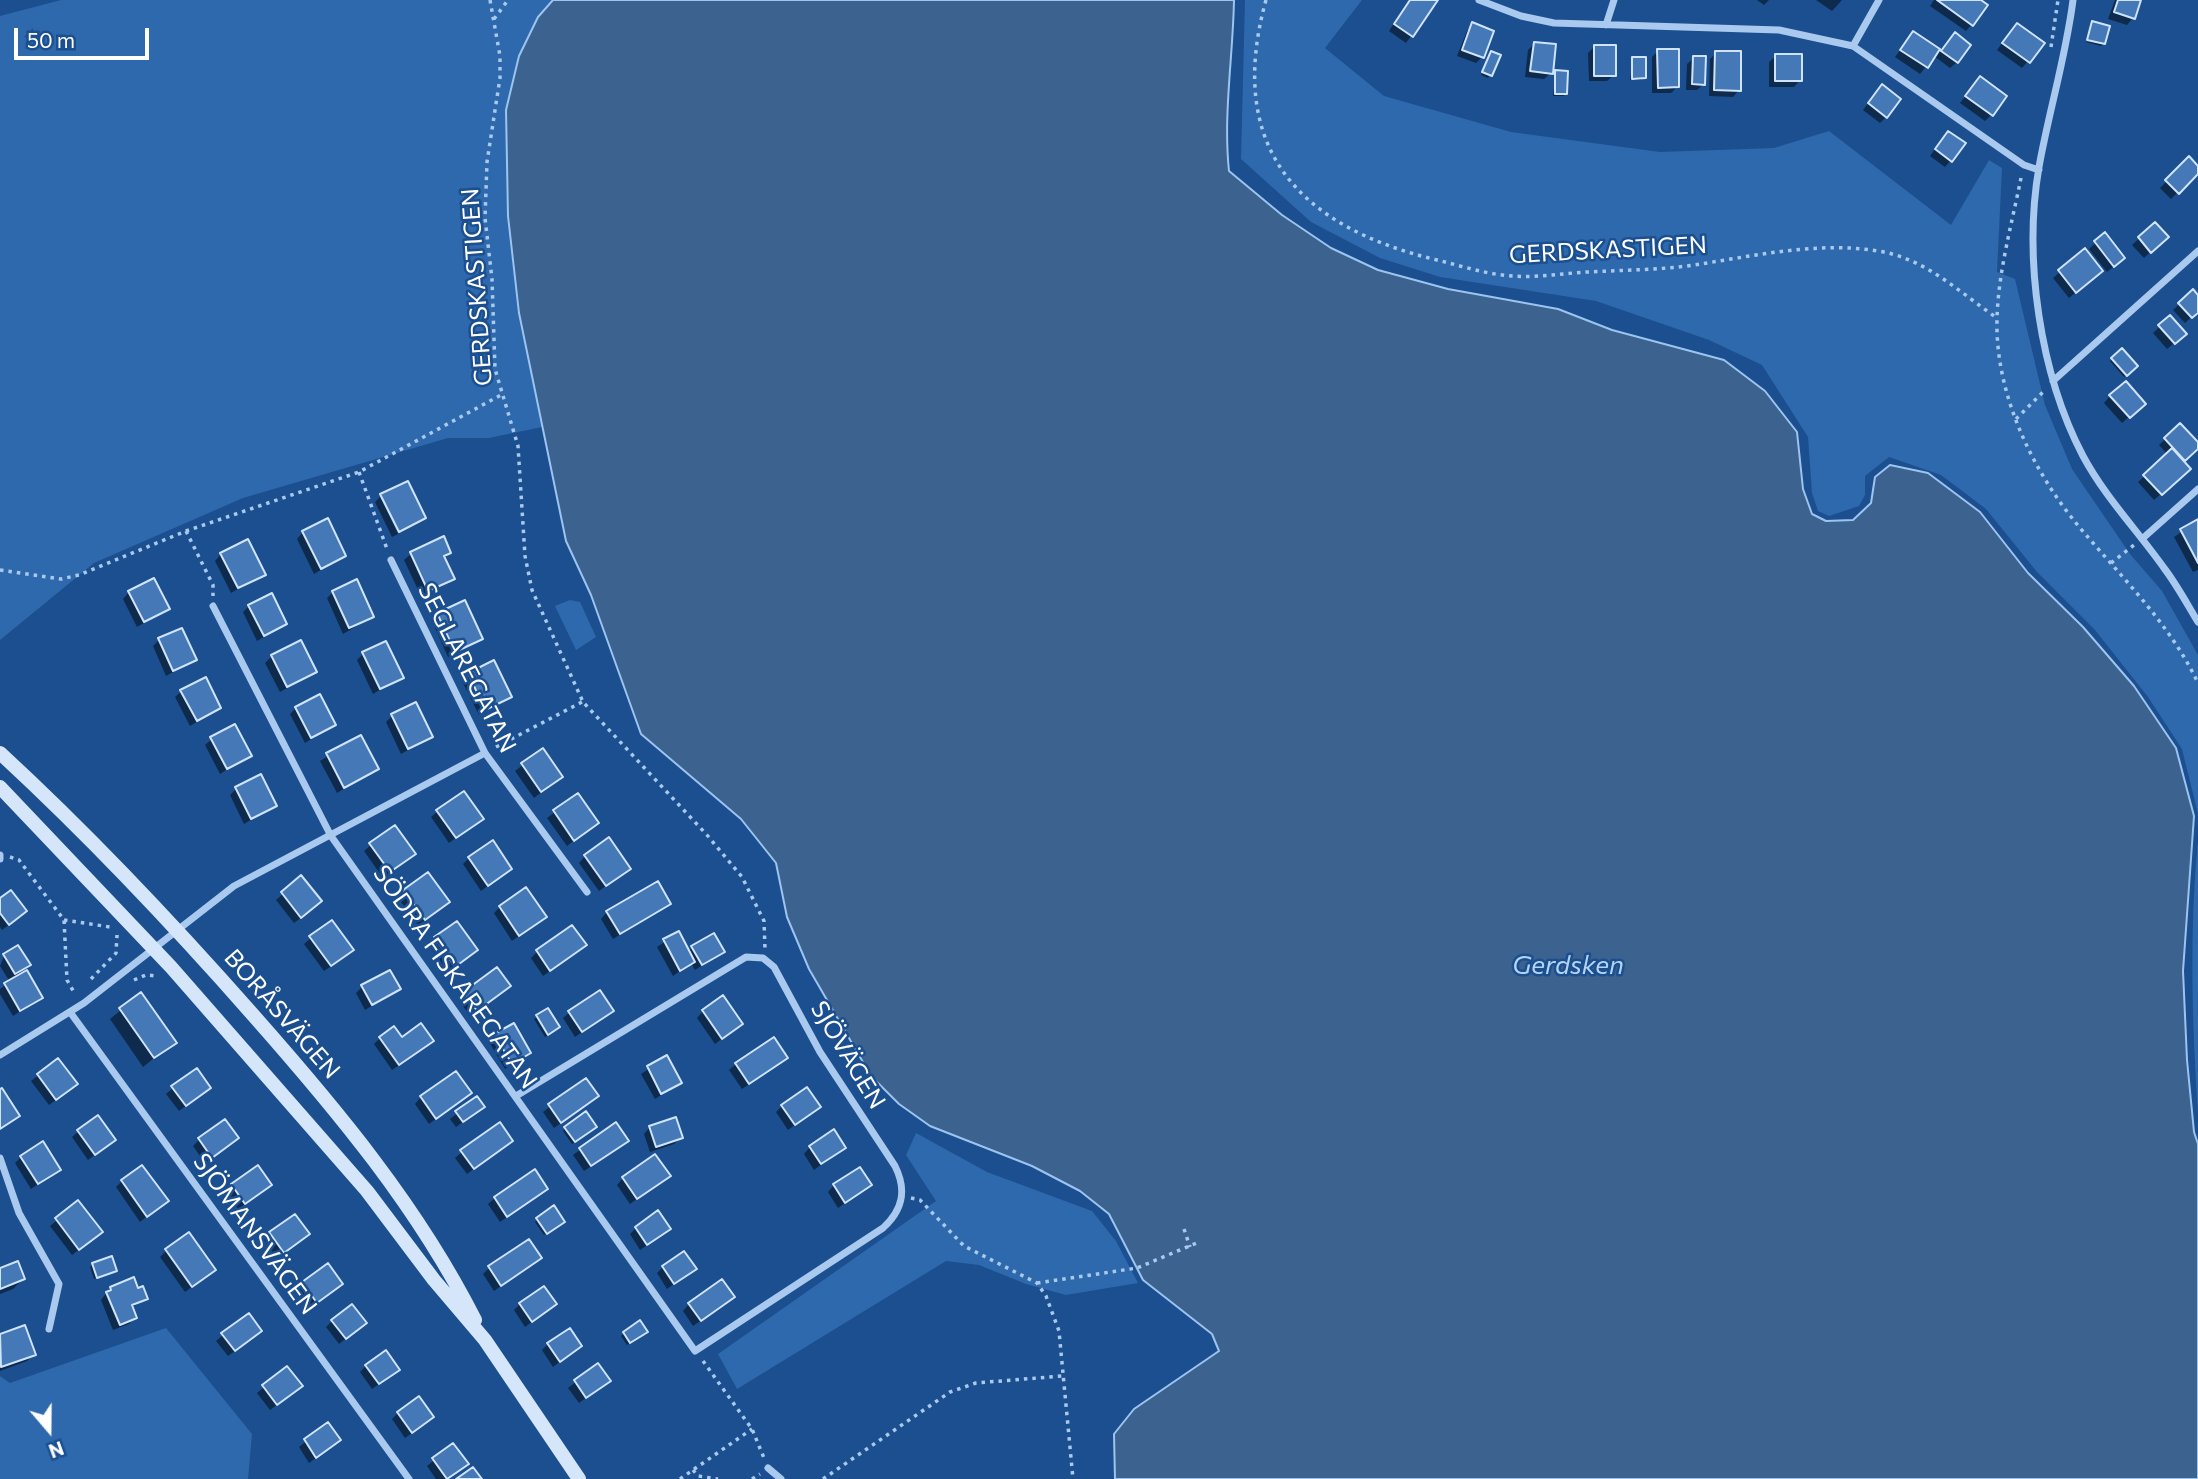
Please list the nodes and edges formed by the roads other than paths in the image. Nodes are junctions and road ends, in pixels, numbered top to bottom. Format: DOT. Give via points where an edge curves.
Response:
graph roads {
  1 [pos="1479,0"];
  2 [pos="1614,0"];
  3 [pos="1879,0"];
  4 [pos="2073,0"];
  5 [pos="1606,25"];
  6 [pos="1853,46"];
  7 [pos="2039,170"];
  8 [pos="2198,251"];
  9 [pos="2053,381"];
  10 [pos="2198,489"];
  11 [pos="2142,539"];
  12 [pos="391,560"];
  13 [pos="213,606"];
  14 [pos="2198,622"];
  15 [pos="0,752"];
  16 [pos="485,753"];
  17 [pos="0,787"];
  18 [pos="331,836"];
  19 [pos="587,892"];
  20 [pos="178,930"];
  21 [pos="153,949"];
  22 [pos="70,1012"];
  23 [pos="0,1055"];
  24 [pos="516,1096"];
  25 [pos="0,1158"];
  26 [pos="48,1329"];
  27 [pos="485,1340"];
  28 [pos="695,1351"];
  29 [pos="768,1468"];
  30 [pos="409,1479"];
  31 [pos="579,1479"];
  32 [pos="781,1479"];
  1 -- 5 [label="street" via="1554,23"];
  2 -- 5 [label="street"];
  3 -- 6 [label="street"];
  4 -- 7 [label="street"];
  5 -- 6 [label="street" via="1779,30"];
  6 -- 7 [label="street" via="2024,165"];
  7 -- 9 [label="street" via="2035,283"];
  8 -- 9 [label="street"];
  9 -- 11 [label="street" via="2083,456"];
  10 -- 11 [label="street"];
  11 -- 14 [label="street"];
  12 -- 16 [label="street, SEGLAREGATAN"];
  13 -- 18 [label="street, SÖDRA FISKAREGATAN"];
  15 -- 20 [label="main road, BORÅSVÄGEN" via="78,825"];
  16 -- 18 [label="street"];
  16 -- 19 [label="street, SEGLAREGATAN"];
  17 -- 21 [label="main road, BORÅSVÄGEN"];
  18 -- 20 [label="street" via="234,886"];
  18 -- 24 [label="street, SÖDRA FISKAREGATAN"];
  20 -- 21 [label="street"];
  20 -- 27 [label="main road, BORÅSVÄGEN" via="314,1085 386,1176 446,1263"];
  21 -- 22 [label="street"];
  21 -- 27 [label="main road, BORÅSVÄGEN" via="367,1191 433,1280"];
  22 -- 23 [label="street"];
  22 -- 30 [label="street, SJÖMANSVÄGEN"];
  24 -- 28 [label="street, SÖDRA FISKAREGATAN"];
  24 -- 28 [label="street, SJÖVÄGEN" via="746,957 763,958 774,967 827,1063 895,1166 902,1196 895,1215 883,1228"];
  25 -- 26 [label="street" via="19,1213 59,1284"];
  27 -- 31 [label="main road, BORÅSVÄGEN"];
  29 -- 32 [label="street"];
}
